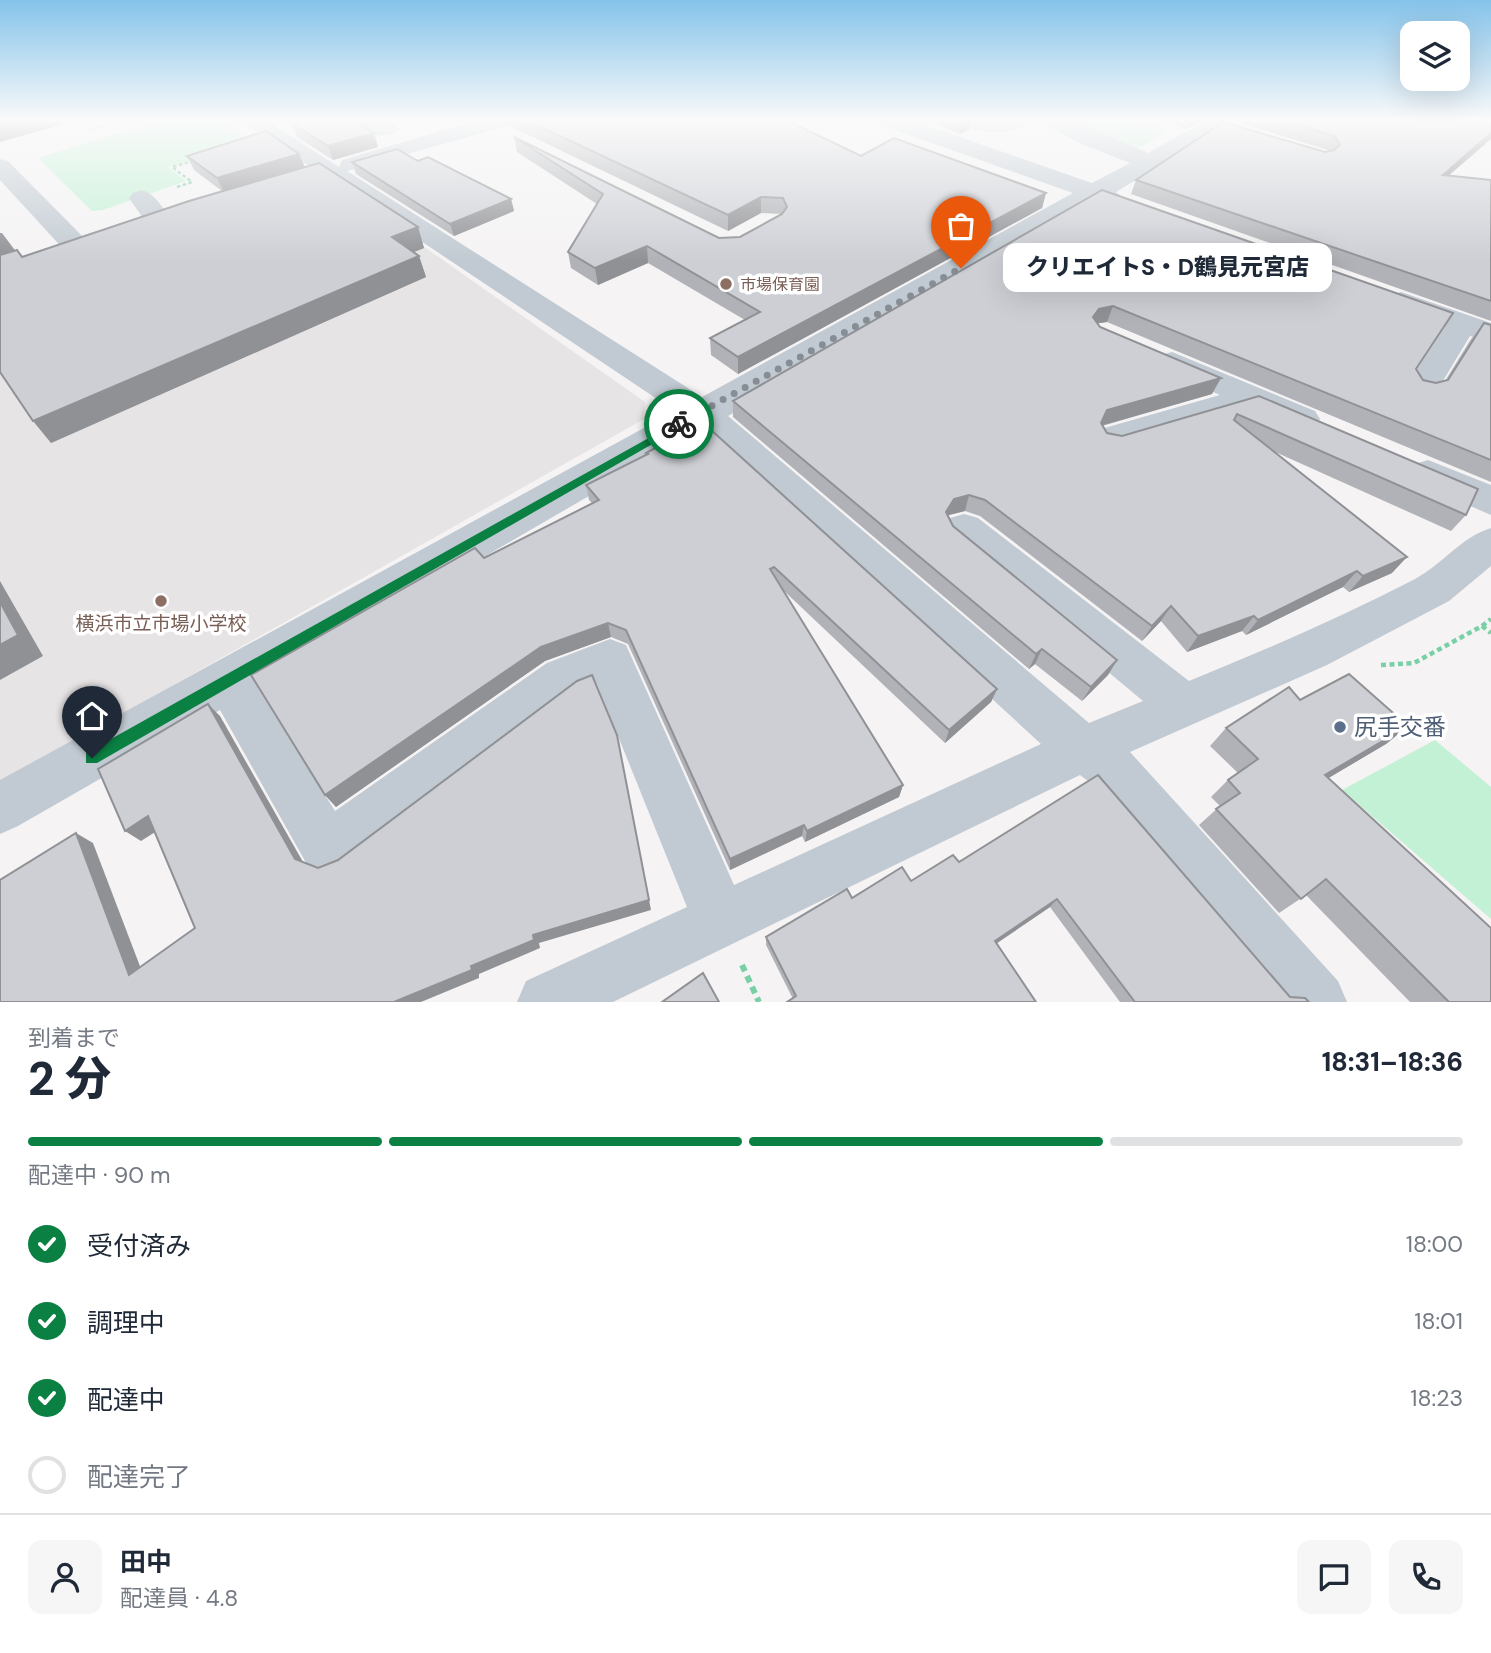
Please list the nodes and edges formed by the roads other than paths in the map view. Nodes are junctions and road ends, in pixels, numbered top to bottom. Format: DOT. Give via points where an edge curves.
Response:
graph roads {
  1 [pos="1,167"];
  2 [pos="324,167"];
  3 [pos="346,167"];
  4 [pos="1020,167"];
  5 [pos="1107,167"];
  6 [pos="1123,167"];
  7 [pos="1161,167"];
  8 [pos="331,171"];
  9 [pos="1033,171"];
  10 [pos="1139,180"];
  11 [pos="297,181"];
  12 [pos="1006,188"];
  13 [pos="1096,193"];
  14 [pos="142,198"];
  15 [pos="184,215"];
  16 [pos="51,254"];
  17 [pos="1384,295"];
  18 [pos="1477,328"];
  19 [pos="1142,349"];
  20 [pos="1423,386"];
  21 [pos="1253,397"];
  22 [pos="701,412"];
  23 [pos="1328,430"];
  24 [pos="1114,439"];
  25 [pos="1403,462"];
  26 [pos="1491,501"];
  27 [pos="964,529"];
  28 [pos="1491,543"];
  29 [pos="229,682"];
  30 [pos="1184,706"];
  31 [pos="1083,749"];
  32 [pos="0,808"];
  33 [pos="720,921"];
  34 [pos="552,1001"];
  35 [pos="1317,1002"];
  1 -- 16 [label="street" via="89,243"];
  2 -- 8 [label="street"];
  3 -- 8 [label="street"];
  4 -- 9 [label="street"];
  5 -- 10 [label="street"];
  6 -- 10 [label="street"];
  7 -- 10 [label="street"];
  8 -- 11 [label="street"];
  8 -- 22 [label="street"];
  9 -- 12 [label="street"];
  9 -- 13 [label="street"];
  10 -- 13 [label="street"];
  13 -- 22 [label="street"];
  14 -- 15 [label="street" via="147,226"];
  17 -- 18 [label="street"];
  18 -- 20 [label="street"];
  19 -- 21 [label="street"];
  21 -- 23 [label="street"];
  21 -- 24 [label="street"];
  22 -- 29 [label="street"];
  22 -- 31 [label="street"];
  25 -- 26 [label="street"];
  27 -- 30 [label="street"];
  28 -- 30 [label="street" via="1434,589 1311,651"];
  29 -- 32 [label="street"];
  29 -- 33 [label="street" via="328,849 563,677 610,659"];
  30 -- 31 [label="street"];
  31 -- 33 [label="street"];
  31 -- 35 [label="street" via="1117,772"];
  33 -- 34 [label="street"];
}
